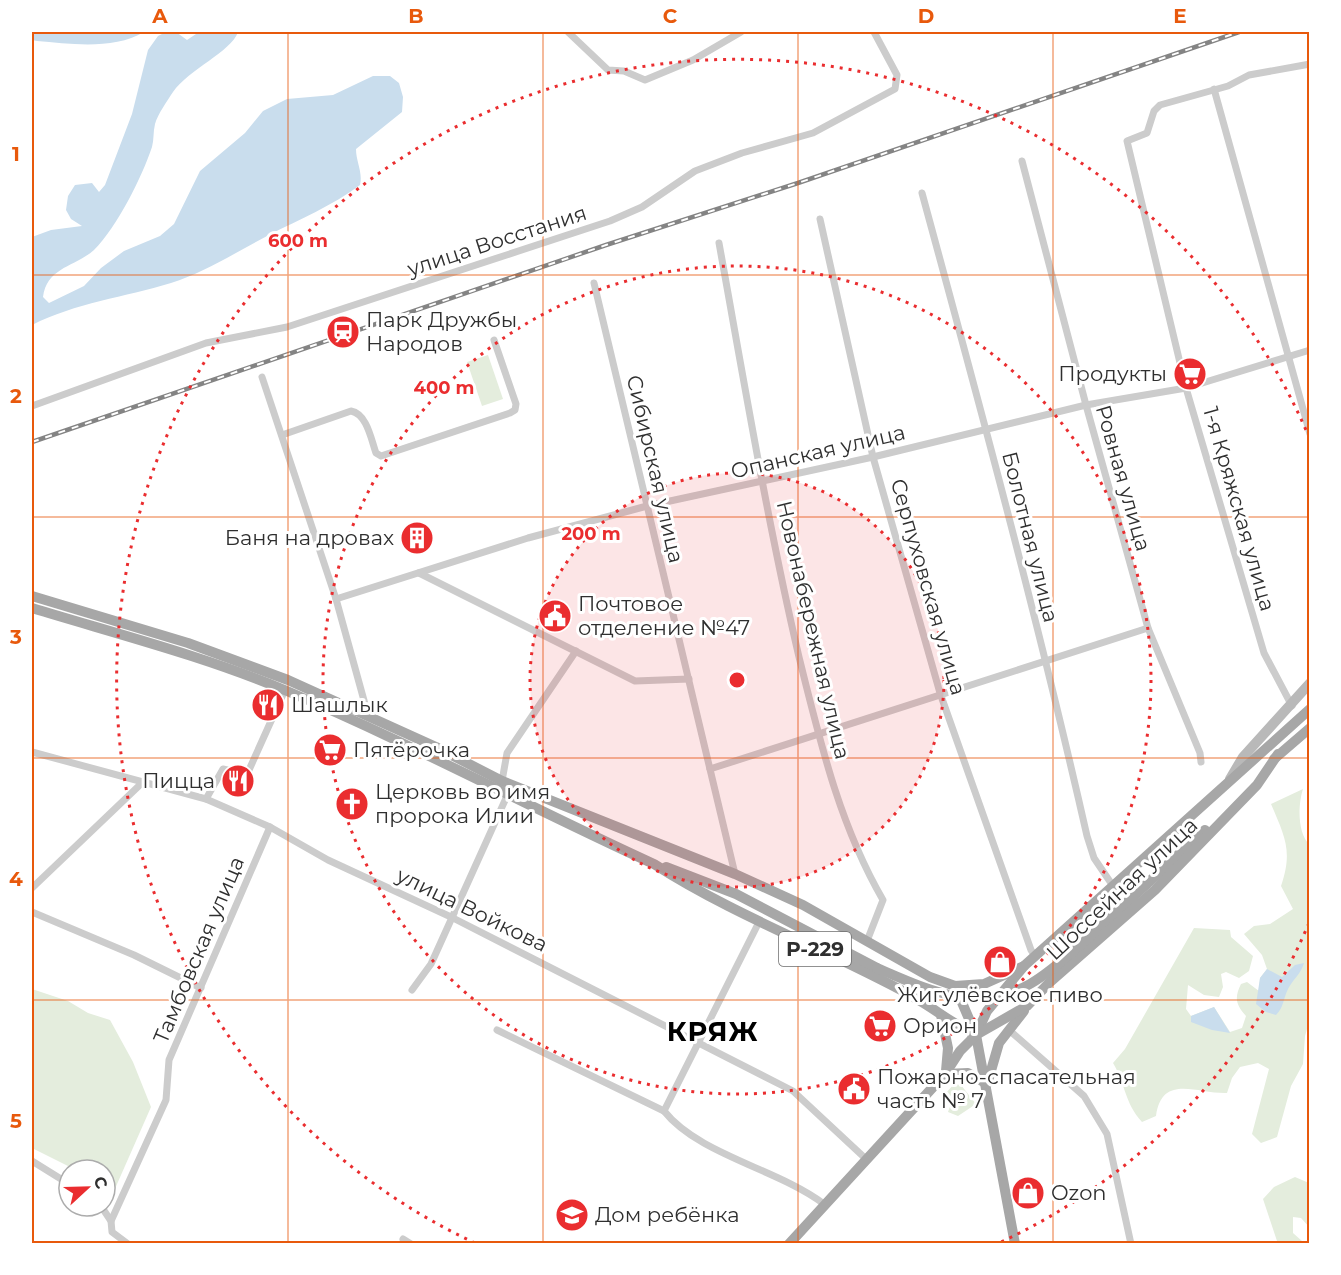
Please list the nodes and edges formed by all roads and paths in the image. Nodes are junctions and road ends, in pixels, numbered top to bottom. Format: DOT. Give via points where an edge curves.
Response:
graph roads {
  1 [pos="568,32"];
  2 [pos="741,32"];
  3 [pos="874,32"];
  4 [pos="1310,64"];
  5 [pos="1214,89"];
  6 [pos="1022,161"];
  7 [pos="922,193"];
  8 [pos="820,219"];
  9 [pos="719,243"];
  10 [pos="594,283"];
  11 [pos="494,340"];
  12 [pos="1310,350"];
  13 [pos="1287,357"];
  14 [pos="262,377"];
  15 [pos="1186,388"];
  16 [pos="1086,405"];
  17 [pos="32,406"];
  18 [pos="987,430"];
  19 [pos="1310,434"];
  20 [pos="282,435"];
  21 [pos="873,457"];
  22 [pos="762,482"];
  23 [pos="646,506"];
  24 [pos="419,573"];
  25 [pos="32,596"];
  26 [pos="336,599"];
  27 [pos="32,608"];
  28 [pos="1148,628"];
  29 [pos="576,651"];
  30 [pos="1045,659"];
  31 [pos="689,679"];
  32 [pos="1310,683"];
  33 [pos="285,690"];
  34 [pos="940,693"];
  35 [pos="1292,706"];
  36 [pos="1310,709"];
  37 [pos="368,715"];
  38 [pos="1310,728"];
  39 [pos="817,732"];
  40 [pos="32,752"];
  41 [pos="1278,754"];
  42 [pos="1201,762"];
  43 [pos="710,769"];
  44 [pos="1229,780"];
  45 [pos="144,781"];
  46 [pos="501,781"];
  47 [pos="507,796"];
  48 [pos="206,799"];
  49 [pos="270,827"];
  50 [pos="654,864"];
  51 [pos="735,873"];
  52 [pos="1113,886"];
  53 [pos="32,888"];
  54 [pos="32,912"];
  55 [pos="451,917"];
  56 [pos="759,922"];
  57 [pos="867,941"];
  58 [pos="1034,957"];
  59 [pos="1024,966"];
  60 [pos="930,977"];
  61 [pos="1049,983"];
  62 [pos="955,986"];
  63 [pos="201,988"];
  64 [pos="412,990"];
  65 [pos="916,998"];
  66 [pos="1027,1006"];
  67 [pos="941,1015"];
  68 [pos="497,1030"];
  69 [pos="1009,1030"];
  70 [pos="976,1035"];
  71 [pos="698,1040"];
  72 [pos="945,1074"];
  73 [pos="987,1084"];
  74 [pos="664,1111"];
  75 [pos="866,1159"];
  76 [pos="32,1161"];
  77 [pos="57,1177"];
  78 [pos="824,1204"];
  79 [pos="109,1218"];
  80 [pos="111,1221"];
  81 [pos="403,1239"];
  82 [pos="128,1244"];
  83 [pos="411,1244"];
  84 [pos="789,1244"];
  85 [pos="1015,1244"];
  86 [pos="1131,1244"];
  1 -- 2 [label="street" via="608,70 624,71 645,80 693,60"];
  3 -- 17 [label="street, улица Восстания" via="897,75 895,89 813,133 695,171 635,210 561,238 287,327 206,343"];
  4 -- 5 [label="street" via="1249,75"];
  5 -- 13 [label="street"];
  5 -- 15 [label="street, 1-я Кряжская улица" via="1161,105 1154,111 1147,133 1126,141"];
  6 -- 16 [label="street, Ровная улица"];
  7 -- 18 [label="street, Болотная улица"];
  8 -- 21 [label="street, Серпуховская улица"];
  9 -- 22 [label="street, Новонабережная улица"];
  10 -- 23 [label="street, Сибирская улица"];
  11 -- 20 [label="street" via="516,404 510,413 381,456 376,453 358,412"];
  12 -- 13 [label="street, Опанская улица"];
  13 -- 15 [label="street, Опанская улица"];
  13 -- 19 [label="street"];
  14 -- 20 [label="street"];
  15 -- 16 [label="street, Опанская улица"];
  15 -- 35 [label="street, 1-я Кряжская улица" via="1264,653"];
  16 -- 18 [label="street, Опанская улица"];
  16 -- 28 [label="street, Ровная улица"];
  18 -- 21 [label="street, Опанская улица"];
  18 -- 30 [label="street, Болотная улица"];
  20 -- 26 [label="street"];
  21 -- 22 [label="street, Опанская улица"];
  21 -- 34 [label="street, Серпуховская улица"];
  22 -- 23 [label="street, Опанская улица"];
  22 -- 39 [label="street, Новонабережная улица"];
  23 -- 24 [label="street, Опанская улица"];
  23 -- 31 [label="street, Сибирская улица"];
  24 -- 26 [label="street, Опанская улица"];
  24 -- 29 [label="street"];
  25 -- 37 [label="main road" via="188,643"];
  26 -- 37 [label="street"];
  27 -- 33 [label="main road" via="182,651"];
  28 -- 30 [label="street"];
  28 -- 42 [label="street, Ровная улица"];
  29 -- 31 [label="street" via="635,681"];
  29 -- 46 [label="street" via="520,730 507,753"];
  30 -- 34 [label="street"];
  30 -- 52 [label="street, Болотная улица" via="1087,836 1094,858"];
  31 -- 43 [label="street, Сибирская улица"];
  32 -- 35 [label="main road, Шоссейная улица"];
  33 -- 47 [label="main road"];
  33 -- 48 [label="street" via="251,768 244,773 223,769"];
  34 -- 39 [label="street"];
  34 -- 58 [label="street, Серпуховская улица"];
  35 -- 44 [label="main road, Шоссейная улица" via="1243,757"];
  36 -- 44 [label="main road, Шоссейная улица"];
  37 -- 46 [label="main road"];
  38 -- 41 [label="main road, Шоссейная улица"];
  39 -- 43 [label="street"];
  39 -- 57 [label="street, Новонабережная улица" via="851,836 883,900"];
  40 -- 45 [label="street, улица Войкова"];
  41 -- 50 [label="main road, Шоссейная улица, bridge" via="1197,838 1095,932 1031,984 992,998 960,999 935,993 877,968 735,894"];
  41 -- 61 [label="main road, Шоссейная улица" via="1257,785 1170,876"];
  43 -- 51 [label="street, Сибирская улица"];
  44 -- 52 [label="main road, Шоссейная улица"];
  45 -- 48 [label="street, улица Войкова"];
  45 -- 53 [label="street"];
  46 -- 51 [label="main road"];
  47 -- 50 [label="main road"];
  47 -- 55 [label="street"];
  48 -- 49 [label="street, улица Войкова"];
  49 -- 55 [label="street, улица Войкова" via="328,860"];
  49 -- 63 [label="street, Тамбовская улица"];
  50 -- 56 [label="main road, Р-229"];
  51 -- 57 [label="main road"];
  52 -- 58 [label="main road, Шоссейная улица"];
  54 -- 63 [label="street"];
  55 -- 64 [label="street" via="431,964"];
  55 -- 71 [label="street, улица Войкова"];
  56 -- 65 [label="main road, Р-229"];
  56 -- 71 [label="street"];
  57 -- 60 [label="main road"];
  58 -- 59 [label="main road, Шоссейная улица"];
  58 -- 61 [label="main road" via="1029,974 1033,981"];
  59 -- 62 [label="main road" via="984,984"];
  59 -- 70 [label="main road" via="987,1011"];
  60 -- 62 [label="main road"];
  60 -- 65 [label="main road" via="929,988"];
  61 -- 66 [label="main road, Шоссейная улица"];
  62 -- 70 [label="main road"];
  63 -- 80 [label="street, Тамбовская улица" via="169,1060 166,1100"];
  65 -- 67 [label="main road, Р-229"];
  66 -- 69 [label="main road"];
  66 -- 70 [label="main road, Шоссейная улица"];
  67 -- 70 [label="main road, Р-229"];
  67 -- 72 [label="main road" via="948,1048"];
  68 -- 74 [label="street"];
  69 -- 73 [label="main road" via="999,1043"];
  69 -- 86 [label="street" via="1084,1096 1107,1134"];
  70 -- 72 [label="main road"];
  70 -- 73 [label="main road"];
  71 -- 74 [label="street"];
  71 -- 75 [label="street, улица Войкова" via="797,1094"];
  72 -- 73 [label="main road" via="968,1073"];
  72 -- 75 [label="main road"];
  73 -- 85 [label="main road"];
  74 -- 78 [label="street" via="686,1134 802,1189"];
  75 -- 78 [label="main road"];
  76 -- 77 [label="street"];
  78 -- 84 [label="main road"];
  79 -- 80 [label="street"];
  80 -- 82 [label="street" via="112,1232"];
  81 -- 83 [label="street"];
}
